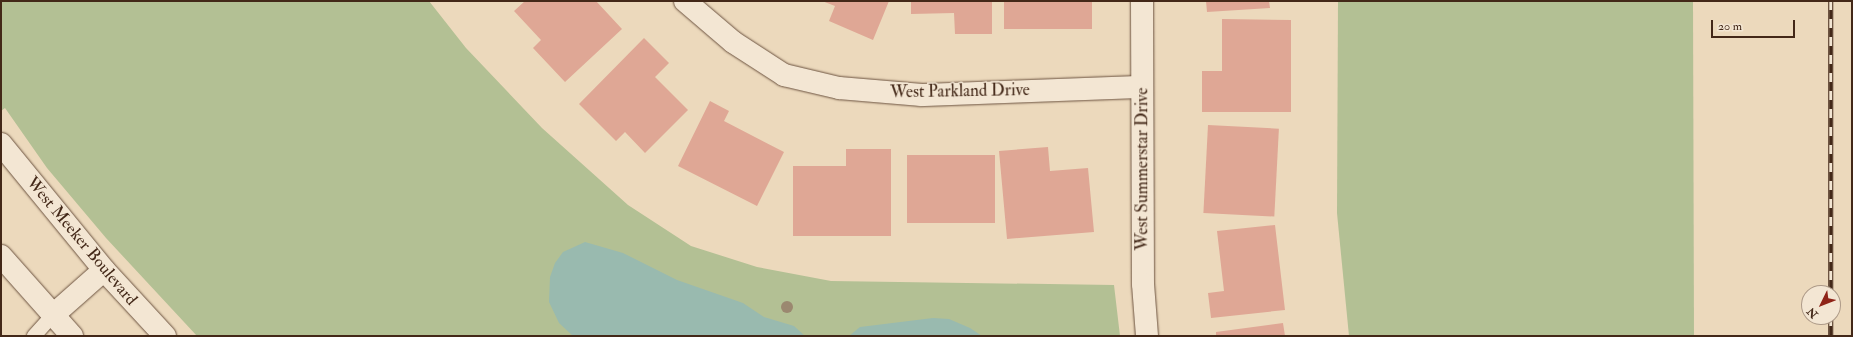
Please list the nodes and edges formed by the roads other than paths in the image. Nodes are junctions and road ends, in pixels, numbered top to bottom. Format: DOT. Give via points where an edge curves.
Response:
graph roads {
  1 [pos="685,1"];
  2 [pos="1142,1"];
  3 [pos="1141,87"];
  4 [pos="1,144"];
  5 [pos="1,256"];
  6 [pos="104,270"];
  7 [pos="52,316"];
  8 [pos="34,336"];
  9 [pos="72,336"];
  10 [pos="166,336"];
  11 [pos="1147,336"];
  1 -- 3 [label="street, West Parkland Drive" via="733,42 784,75 839,88 922,95"];
  2 -- 3 [label="street, West Summerstar Drive"];
  3 -- 11 [label="street, West Summerstar Drive" via="1143,284"];
  4 -- 6 [label="street, West Meeker Boulevard"];
  5 -- 7 [label="street"];
  6 -- 7 [label="street"];
  6 -- 10 [label="street, West Meeker Boulevard"];
  7 -- 8 [label="lane"];
  7 -- 9 [label="street"];
}
